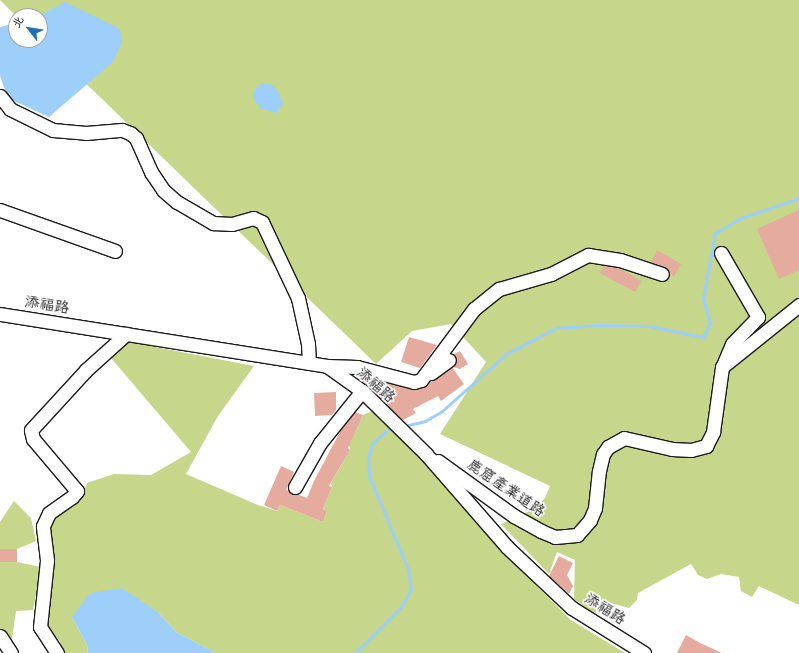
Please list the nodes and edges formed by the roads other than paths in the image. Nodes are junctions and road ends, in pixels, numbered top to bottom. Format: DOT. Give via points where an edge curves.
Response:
graph roads {
  1 [pos="0,96"];
  2 [pos="0,210"];
  3 [pos="115,251"];
  4 [pos="721,253"];
  5 [pos="662,274"];
  6 [pos="799,305"];
  7 [pos="0,314"];
  8 [pos="126,334"];
  9 [pos="449,360"];
  10 [pos="309,362"];
  11 [pos="327,366"];
  12 [pos="722,367"];
  13 [pos="421,380"];
  14 [pos="362,391"];
  15 [pos="426,454"];
  16 [pos="295,487"];
  17 [pos="0,636"];
  18 [pos="11,653"];
  19 [pos="57,653"];
  20 [pos="644,653"];
  1 -- 10 [label="street" via="10,109 53,130 86,133 122,130 130,133 136,138 163,190 177,202 213,223 232,224 253,218 262,222 298,298 308,344"];
  2 -- 3 [label="street"];
  4 -- 12 [label="street" via="758,317 732,344"];
  5 -- 13 [label="street" via="620,260 588,255 551,274 499,289 474,309"];
  6 -- 12 [label="street"];
  7 -- 8 [label="street, 添福路"];
  8 -- 10 [label="street, 添福路"];
  8 -- 19 [label="street" via="86,370 31,430 33,439 72,482 76,491 72,497 49,513 43,526 47,560 41,596 40,627"];
  9 -- 13 [label="street"];
  10 -- 11 [label="street, 添福路"];
  11 -- 13 [label="street" via="357,367 414,382"];
  11 -- 14 [label="street, 添福路"];
  12 -- 15 [label="street, 鹿窟產業道路" via="714,432 706,446 691,450 624,438 617,441 603,454 595,508 590,520 577,535 555,537 541,531 514,516 450,468"];
  14 -- 15 [label="street, 添福路"];
  14 -- 16 [label="street" via="327,434"];
  15 -- 20 [label="street, 添福路" via="507,547 572,608"];
  17 -- 18 [label="street"];
}
